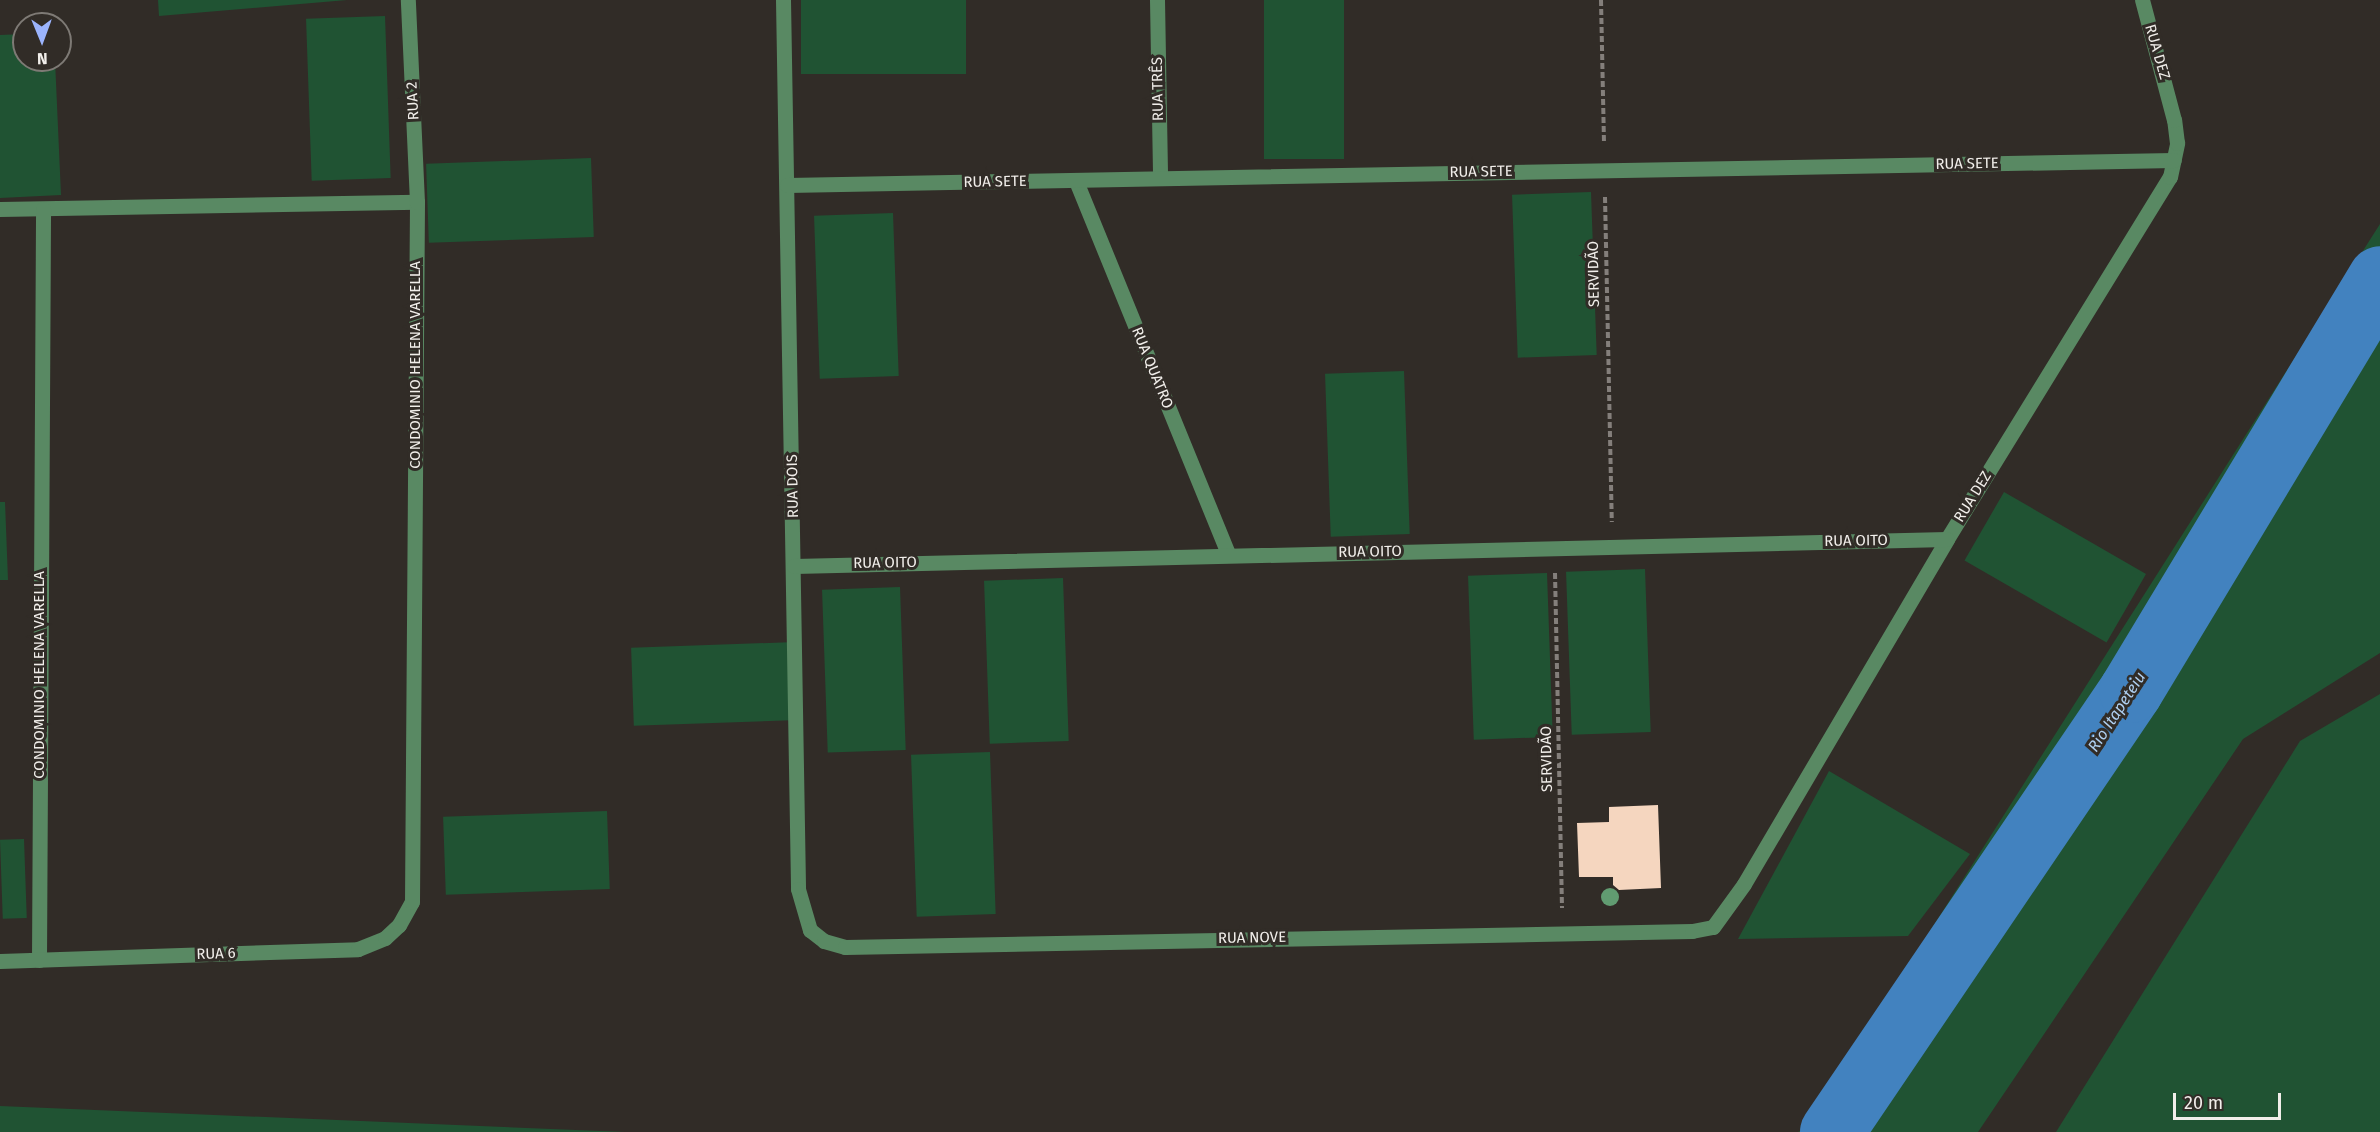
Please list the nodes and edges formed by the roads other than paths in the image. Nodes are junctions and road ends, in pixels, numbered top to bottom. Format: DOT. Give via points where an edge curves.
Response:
graph roads {
  1 [pos="408,0"];
  2 [pos="783,0"];
  3 [pos="1157,0"];
  4 [pos="2142,0"];
  5 [pos="2174,160"];
  6 [pos="1160,177"];
  7 [pos="1076,181"];
  8 [pos="787,184"];
  9 [pos="417,202"];
  10 [pos="0,209"];
  11 [pos="43,209"];
  12 [pos="1947,539"];
  13 [pos="1228,554"];
  14 [pos="794,566"];
  15 [pos="412,902"];
  16 [pos="1658,930"];
  17 [pos="846,947"];
  18 [pos="0,960"];
  19 [pos="39,960"];
  1 -- 9 [label="street, RUA 2"];
  2 -- 8 [label="street, RUA DOIS"];
  3 -- 6 [label="street, RUA TRÊS"];
  4 -- 5 [label="street, RUA DEZ" via="2174,120"];
  5 -- 6 [label="street, RUA SETE"];
  5 -- 12 [label="street, RUA DEZ" via="2162,194"];
  6 -- 7 [label="street, RUA SETE"];
  7 -- 8 [label="street, RUA SETE"];
  7 -- 13 [label="street, RUA QUATRO"];
  8 -- 14 [label="street, RUA DOIS"];
  9 -- 11 [label="street"];
  9 -- 15 [label="street, CONDOMINIO HELENA VARELLA"];
  10 -- 11 [label="street"];
  11 -- 19 [label="street, CONDOMINIO HELENA VARELLA"];
  12 -- 13 [label="street, RUA OITO"];
  12 -- 16 [label="street, RUA DEZ" via="1721,917 1705,930"];
  13 -- 14 [label="street, RUA OITO"];
  14 -- 17 [label="street, RUA DOIS" via="798,889 810,930 824,941"];
  15 -- 19 [label="street, RUA 6" via="399,925 385,938 358,949"];
  16 -- 17 [label="street, RUA NOVE"];
  18 -- 19 [label="street, RUA 6"];
}
